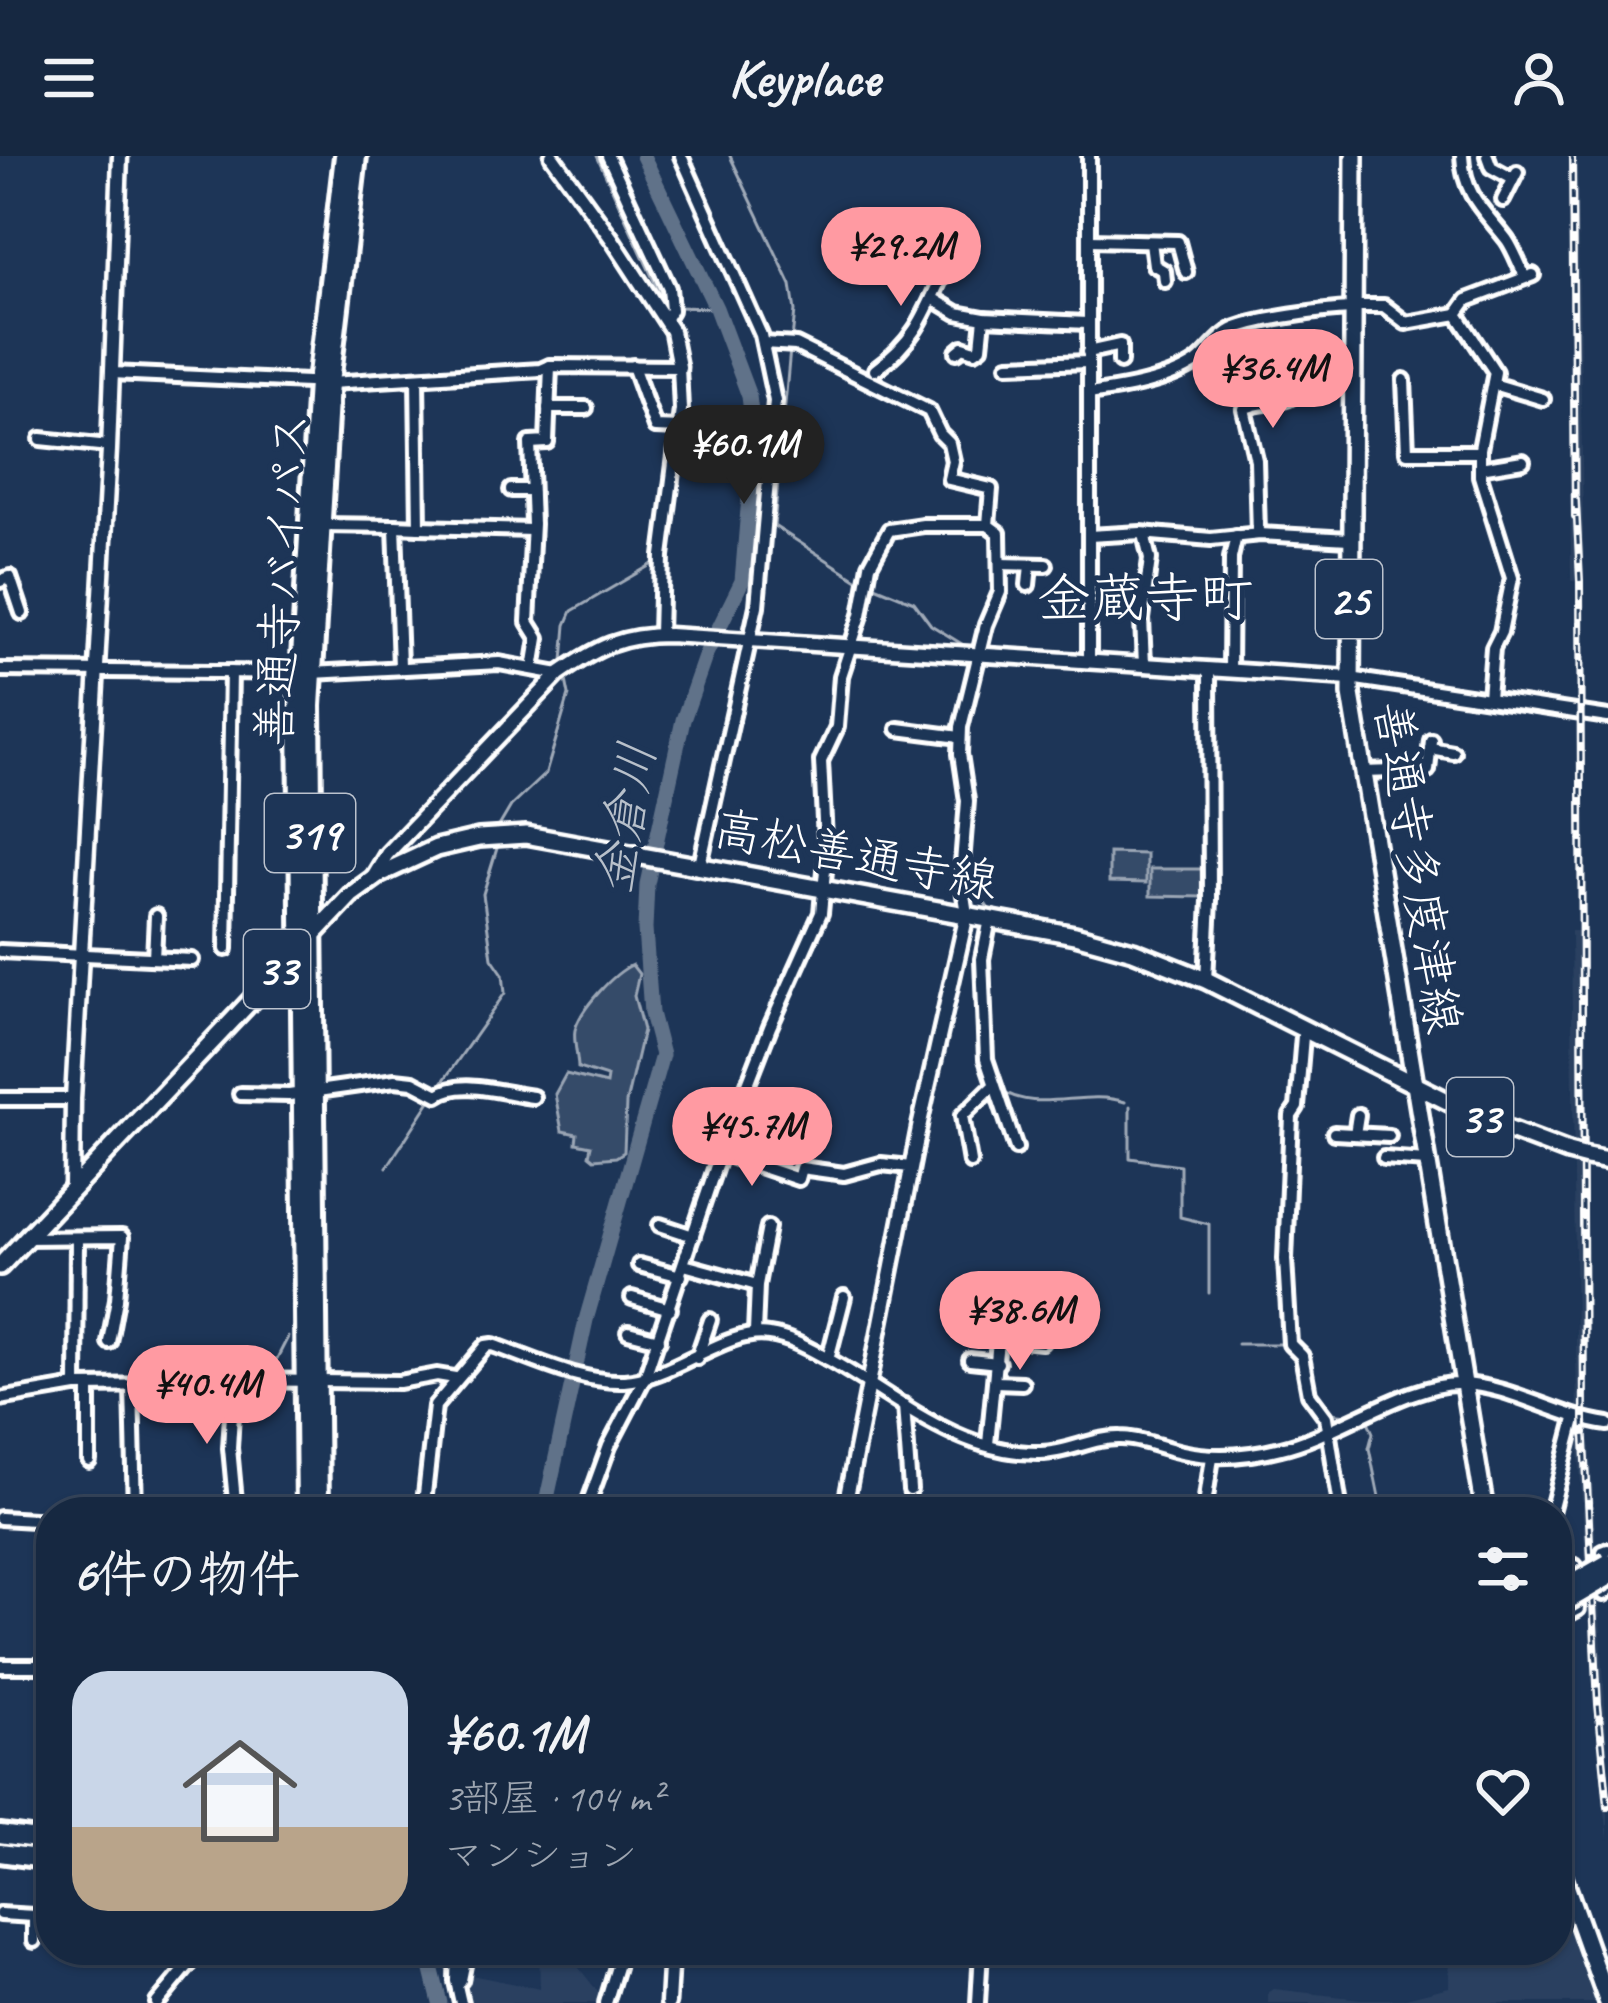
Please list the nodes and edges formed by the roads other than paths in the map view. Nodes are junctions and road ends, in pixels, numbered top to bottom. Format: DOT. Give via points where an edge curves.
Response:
graph roads {
  1 [pos="120,156"];
  2 [pos="344,156"];
  3 [pos="357,156"];
  4 [pos="552,156"];
  5 [pos="608,156"];
  6 [pos="681,156"];
  7 [pos="1089,156"];
  8 [pos="1354,156"];
  9 [pos="1462,156"];
  10 [pos="1487,156"];
  11 [pos="1504,200"];
  12 [pos="1090,240"];
  13 [pos="1151,242"];
  14 [pos="946,266"];
  15 [pos="1186,272"];
  16 [pos="1165,281"];
  17 [pos="932,298"];
  18 [pos="1352,307"];
  19 [pos="669,312"];
  20 [pos="1457,314"];
  21 [pos="984,318"];
  22 [pos="1087,323"];
  23 [pos="763,343"];
  24 [pos="957,352"];
  25 [pos="1088,357"];
  26 [pos="1120,362"];
  27 [pos="1352,362"];
  28 [pos="1008,365"];
  29 [pos="550,366"];
  30 [pos="634,366"];
  31 [pos="679,367"];
  32 [pos="875,370"];
  33 [pos="112,373"];
  34 [pos="417,378"];
  35 [pos="1404,380"];
  36 [pos="323,383"];
  37 [pos="1493,385"];
  38 [pos="1088,394"];
  39 [pos="1543,399"];
  40 [pos="548,408"];
  41 [pos="586,408"];
  42 [pos="676,428"];
  43 [pos="41,439"];
  44 [pos="109,446"];
  45 [pos="1480,452"];
  46 [pos="1523,461"];
  47 [pos="1480,468"];
  48 [pos="511,490"];
  49 [pos="531,490"];
  50 [pos="320,525"];
  51 [pos="988,525"];
  52 [pos="395,526"];
  53 [pos="419,527"];
  54 [pos="532,530"];
  55 [pos="1144,534"];
  56 [pos="1258,534"];
  57 [pos="1089,536"];
  58 [pos="1236,536"];
  59 [pos="1349,538"];
  60 [pos="1000,564"];
  61 [pos="1030,565"];
  62 [pos="1046,566"];
  63 [pos="0,581"];
  64 [pos="1028,585"];
  65 [pos="22,613"];
  66 [pos="660,635"];
  67 [pos="748,641"];
  68 [pos="847,648"];
  69 [pos="977,656"];
  70 [pos="1089,662"];
  71 [pos="1144,665"];
  72 [pos="400,666"];
  73 [pos="533,669"];
  74 [pos="1209,669"];
  75 [pos="0,670"];
  76 [pos="1230,671"];
  77 [pos="231,672"];
  78 [pos="97,673"];
  79 [pos="306,673"];
  80 [pos="559,674"];
  81 [pos="1350,678"];
  82 [pos="1489,698"];
  83 [pos="922,714"];
  84 [pos="1608,717"];
  85 [pos="898,729"];
  86 [pos="921,731"];
  87 [pos="961,736"];
  88 [pos="1453,752"];
  89 [pos="1364,772"];
  90 [pos="404,837"];
  91 [pos="416,856"];
  92 [pos="698,864"];
  93 [pos="371,880"];
  94 [pos="310,887"];
  95 [pos="826,888"];
  96 [pos="340,906"];
  97 [pos="967,914"];
  98 [pos="156,916"];
  99 [pos="990,919"];
  100 [pos="304,941"];
  101 [pos="226,949"];
  102 [pos="0,951"];
  103 [pos="81,954"];
  104 [pos="154,958"];
  105 [pos="192,960"];
  106 [pos="1206,980"];
  107 [pos="264,984"];
  108 [pos="298,998"];
  109 [pos="1303,1036"];
  110 [pos="1407,1038"];
  111 [pos="1328,1040"];
  112 [pos="1410,1061"];
  113 [pos="1396,1075"];
  114 [pos="1414,1084"];
  115 [pos="992,1087"];
  116 [pos="306,1092"];
  117 [pos="240,1094"];
  118 [pos="533,1097"];
  119 [pos="0,1099"];
  120 [pos="73,1100"];
  121 [pos="1358,1115"];
  122 [pos="1419,1119"];
  123 [pos="1491,1124"];
  124 [pos="1334,1133"];
  125 [pos="1355,1134"];
  126 [pos="1016,1148"];
  127 [pos="721,1153"];
  128 [pos="1426,1161"];
  129 [pos="1608,1161"];
  130 [pos="970,1162"];
  131 [pos="911,1167"];
  132 [pos="72,1188"];
  133 [pos="661,1225"];
  134 [pos="768,1227"];
  135 [pos="693,1236"];
  136 [pos="26,1238"];
  137 [pos="77,1238"];
  138 [pos="639,1265"];
  139 [pos="0,1266"];
  140 [pos="683,1270"];
  141 [pos="757,1286"];
  142 [pos="844,1297"];
  143 [pos="632,1298"];
  144 [pos="1002,1299"];
  145 [pos="670,1309"];
  146 [pos="972,1310"];
  147 [pos="76,1314"];
  148 [pos="94,1314"];
  149 [pos="1002,1315"];
  150 [pos="710,1320"];
  151 [pos="628,1332"];
  152 [pos="754,1334"];
  153 [pos="1000,1339"];
  154 [pos="659,1340"];
  155 [pos="109,1342"];
  156 [pos="1042,1342"];
  157 [pos="698,1358"];
  158 [pos="828,1359"];
  159 [pos="970,1360"];
  160 [pos="998,1363"];
  161 [pos="645,1377"];
  162 [pos="455,1378"];
  163 [pos="234,1380"];
  164 [pos="310,1380"];
  165 [pos="870,1382"];
  166 [pos="996,1382"];
  167 [pos="1022,1383"];
  168 [pos="1464,1384"];
  169 [pos="82,1386"];
  170 [pos="132,1386"];
  171 [pos="0,1399"];
  172 [pos="904,1405"];
  173 [pos="1575,1419"];
  174 [pos="1608,1424"];
  175 [pos="1329,1434"];
  176 [pos="988,1444"];
  177 [pos="1212,1457"];
  178 [pos="88,1461"];
  179 [pos="910,1490"];
  180 [pos="135,1497"];
  181 [pos="235,1497"];
  182 [pos="306,1497"];
  183 [pos="318,1497"];
  184 [pos="424,1497"];
  185 [pos="594,1497"];
  186 [pos="847,1497"];
  187 [pos="1206,1497"];
  188 [pos="1338,1497"];
  189 [pos="1483,1497"];
  190 [pos="1555,1497"];
  191 [pos="0,1518"];
  192 [pos="36,1520"];
  193 [pos="1606,1555"];
  194 [pos="1575,1566"];
  195 [pos="1572,1568"];
  196 [pos="1572,1581"];
  197 [pos="1607,1587"];
  198 [pos="1572,1601"];
  199 [pos="1578,1609"];
  200 [pos="1572,1612"];
  201 [pos="0,1666"];
  202 [pos="36,1666"];
  203 [pos="0,1834"];
  204 [pos="36,1839"];
  205 [pos="0,1853"];
  206 [pos="36,1858"];
  207 [pos="1572,1902"];
  208 [pos="0,1914"];
  209 [pos="34,1916"];
  210 [pos="34,1940"];
  211 [pos="189,1965"];
  212 [pos="457,1965"];
  213 [pos="464,1965"];
  214 [pos="617,1965"];
  215 [pos="670,1965"];
  216 [pos="980,1965"];
  217 [pos="458,1989"];
  218 [pos="157,2003"];
  219 [pos="461,2003"];
  220 [pos="606,2003"];
  221 [pos="668,2003"];
  222 [pos="977,2003"];
  223 [pos="1608,2003"];
  1 -- 33 [label="street"];
  2 -- 36 [label="highway, 善通寺バイパス / 319"];
  3 -- 36 [label="highway, 善通寺バイパス / 319"];
  4 -- 19 [label="street"];
  5 -- 19 [label="street" via="669,288"];
  6 -- 23 [label="street"];
  7 -- 12 [label="street"];
  8 -- 18 [label="main road, 善通寺多度津線 / 25"];
  9 -- 20 [label="street" via="1465,180 1529,275 1467,300"];
  10 -- 11 [label="street" via="1492,167 1515,176"];
  12 -- 13 [label="street"];
  12 -- 22 [label="street"];
  13 -- 15 [label="street" via="1178,242"];
  13 -- 16 [label="street"];
  14 -- 17 [label="street"];
  17 -- 21 [label="street"];
  17 -- 32 [label="street" via="901,352"];
  18 -- 20 [label="street" via="1384,306 1406,322"];
  18 -- 27 [label="main road, 善通寺多度津線 / 25"];
  18 -- 38 [label="street" via="1233,329 1196,362"];
  19 -- 31 [label="street"];
  20 -- 37 [label="street" via="1491,361"];
  21 -- 22 [label="street"];
  21 -- 24 [label="street" via="980,347"];
  22 -- 25 [label="street"];
  23 -- 51 [label="street" via="796,345 929,411 950,443 949,479 991,489"];
  23 -- 67 [label="street" via="774,425"];
  25 -- 26 [label="street" via="1120,346"];
  25 -- 28 [label="street"];
  25 -- 38 [label="street"];
  27 -- 56 [label="street" via="1319,374 1289,399 1244,409 1256,460"];
  27 -- 59 [label="main road, 善通寺多度津線 / 25"];
  29 -- 30 [label="street"];
  29 -- 34 [label="street"];
  29 -- 40 [label="street"];
  30 -- 31 [label="street"];
  30 -- 42 [label="street" via="655,428"];
  31 -- 42 [label="street"];
  33 -- 36 [label="street"];
  33 -- 44 [label="street"];
  34 -- 36 [label="street"];
  34 -- 53 [label="street"];
  35 -- 45 [label="street" via="1407,452"];
  36 -- 50 [label="highway, 善通寺バイパス / 319"];
  36 -- 79 [label="highway, 善通寺バイパス / 319"];
  37 -- 39 [label="street"];
  37 -- 45 [label="street"];
  38 -- 57 [label="street"];
  40 -- 41 [label="street"];
  40 -- 49 [label="street" via="547,442 530,442"];
  42 -- 66 [label="street"];
  43 -- 44 [label="street"];
  44 -- 78 [label="street"];
  45 -- 47 [label="street"];
  46 -- 47 [label="street"];
  47 -- 82 [label="street" via="1512,578"];
  48 -- 49 [label="street"];
  49 -- 54 [label="street"];
  50 -- 52 [label="street"];
  50 -- 79 [label="highway, 善通寺バイパス / 319"];
  51 -- 60 [label="street" via="999,533"];
  51 -- 68 [label="street" via="889,530 870,565"];
  52 -- 53 [label="street"];
  52 -- 72 [label="street"];
  53 -- 54 [label="street"];
  54 -- 73 [label="street"];
  55 -- 57 [label="street"];
  55 -- 58 [label="street"];
  55 -- 71 [label="street"];
  56 -- 58 [label="street"];
  56 -- 59 [label="street"];
  57 -- 70 [label="street"];
  58 -- 76 [label="street"];
  59 -- 81 [label="main road, 善通寺多度津線 / 25"];
  60 -- 61 [label="street"];
  60 -- 69 [label="street" via="1000,592"];
  61 -- 62 [label="street"];
  61 -- 64 [label="street"];
  63 -- 65 [label="street" via="10,578"];
  66 -- 67 [label="street"];
  66 -- 80 [label="street" via="608,644"];
  67 -- 68 [label="street"];
  67 -- 92 [label="street"];
  68 -- 69 [label="street"];
  68 -- 95 [label="street" via="837,727 820,761"];
  69 -- 70 [label="street"];
  69 -- 87 [label="street"];
  70 -- 71 [label="street"];
  71 -- 74 [label="street"];
  72 -- 73 [label="street"];
  72 -- 79 [label="street"];
  73 -- 80 [label="street"];
  74 -- 76 [label="street"];
  74 -- 106 [label="street"];
  75 -- 78 [label="street"];
  76 -- 81 [label="street"];
  77 -- 78 [label="street"];
  77 -- 79 [label="street"];
  77 -- 101 [label="street"];
  78 -- 103 [label="street"];
  79 -- 94 [label="highway, 善通寺バイパス / 319"];
  79 -- 100 [label="highway, 善通寺バイパス / 319"];
  80 -- 90 [label="street"];
  81 -- 82 [label="street"];
  81 -- 89 [label="main road, 善通寺多度津線 / 25"];
  82 -- 84 [label="street"];
  83 -- 86 [label="street"];
  85 -- 86 [label="street"];
  86 -- 87 [label="street"];
  87 -- 97 [label="street"];
  88 -- 89 [label="street" via="1431,744 1429,770"];
  89 -- 110 [label="main road, 善通寺多度津線 / 25"];
  90 -- 91 [label="street" via="404,852"];
  90 -- 93 [label="street"];
  91 -- 92 [label="main road, 高松善通寺線 / 33" via="526,835"];
  91 -- 93 [label="main road, 高松善通寺線 / 33"];
  92 -- 95 [label="main road, 高松善通寺線 / 33"];
  93 -- 96 [label="main road, 高松善通寺線 / 33"];
  94 -- 96 [label="main road" via="320,902"];
  94 -- 100 [label="highway, 善通寺バイパス / 319"];
  95 -- 97 [label="main road, 高松善通寺線 / 33"];
  95 -- 127 [label="street"];
  96 -- 100 [label="main road, 高松善通寺線 / 33"];
  97 -- 99 [label="main road, 高松善通寺線 / 33"];
  97 -- 131 [label="street"];
  98 -- 104 [label="street"];
  99 -- 106 [label="main road, 高松善通寺線 / 33" via="1108,944"];
  99 -- 115 [label="street" via="982,958"];
  100 -- 107 [label="main road, 高松善通寺線 / 33"];
  100 -- 108 [label="highway, 善通寺バイパス / 319"];
  100 -- 116 [label="highway, 善通寺バイパス / 319"];
  102 -- 103 [label="street"];
  103 -- 104 [label="street"];
  103 -- 120 [label="street"];
  104 -- 105 [label="street"];
  106 -- 111 [label="main road, 高松善通寺線 / 33"];
  107 -- 108 [label="main road" via="285,982"];
  107 -- 132 [label="main road, 高松善通寺線 / 33"];
  108 -- 116 [label="highway, 善通寺バイパス / 319"];
  109 -- 175 [label="street" via="1291,1116 1290,1344"];
  110 -- 111 [label="main road" via="1389,1060"];
  110 -- 112 [label="main road, 善通寺多度津線 / 25"];
  111 -- 113 [label="main road, 高松善通寺線 / 33"];
  112 -- 113 [label="main road"];
  112 -- 114 [label="main road, 善通寺多度津線 / 25"];
  113 -- 114 [label="main road, 高松善通寺線 / 33"];
  114 -- 122 [label="main road, 善通寺多度津線 / 25"];
  114 -- 123 [label="main road, 高松善通寺線 / 33"];
  115 -- 126 [label="street"];
  115 -- 130 [label="street" via="962,1117"];
  116 -- 117 [label="street"];
  116 -- 118 [label="street" via="394,1080 435,1094 481,1089"];
  116 -- 164 [label="highway, 善通寺バイパス / 319"];
  119 -- 120 [label="street"];
  120 -- 132 [label="street"];
  121 -- 125 [label="street"];
  122 -- 123 [label="main road" via="1433,1100"];
  122 -- 128 [label="main road, 善通寺多度津線 / 25"];
  123 -- 129 [label="main road, 高松善通寺線 / 33, bridge"];
  124 -- 125 [label="street"];
  125 -- 128 [label="street" via="1388,1131 1388,1158"];
  127 -- 131 [label="street" via="798,1179 801,1168 844,1174 881,1164"];
  127 -- 135 [label="street"];
  128 -- 168 [label="main road, 善通寺多度津線 / 25"];
  131 -- 165 [label="street"];
  132 -- 136 [label="main road, 高松善通寺線 / 33"];
  133 -- 135 [label="street"];
  134 -- 141 [label="street"];
  135 -- 140 [label="street"];
  136 -- 137 [label="street"];
  136 -- 139 [label="main road, 高松善通寺線 / 33"];
  137 -- 147 [label="street"];
  137 -- 155 [label="street" via="122,1237"];
  138 -- 140 [label="street"];
  140 -- 141 [label="street"];
  140 -- 145 [label="street"];
  141 -- 152 [label="street"];
  142 -- 158 [label="street"];
  143 -- 145 [label="street"];
  144 -- 149 [label="street"];
  145 -- 154 [label="street"];
  146 -- 149 [label="street"];
  147 -- 148 [label="street"];
  147 -- 169 [label="street"];
  149 -- 153 [label="street"];
  150 -- 157 [label="street"];
  151 -- 154 [label="street"];
  152 -- 157 [label="street"];
  152 -- 158 [label="street"];
  153 -- 156 [label="street"];
  153 -- 160 [label="street"];
  154 -- 161 [label="street"];
  157 -- 161 [label="street"];
  158 -- 165 [label="street"];
  159 -- 160 [label="street"];
  160 -- 166 [label="street"];
  161 -- 162 [label="street" via="596,1378 486,1346"];
  161 -- 185 [label="street" via="609,1446"];
  162 -- 164 [label="street"];
  162 -- 184 [label="street" via="432,1417"];
  163 -- 164 [label="street"];
  163 -- 170 [label="street"];
  163 -- 181 [label="street"];
  164 -- 182 [label="highway, 善通寺バイパス / 319"];
  164 -- 183 [label="highway, 善通寺バイパス / 319"];
  165 -- 172 [label="street"];
  165 -- 186 [label="street"];
  166 -- 167 [label="street"];
  166 -- 176 [label="street"];
  168 -- 173 [label="street"];
  168 -- 175 [label="street" via="1442,1384"];
  168 -- 189 [label="main road, 善通寺多度津線 / 25"];
  169 -- 170 [label="street"];
  169 -- 171 [label="street"];
  169 -- 178 [label="street"];
  170 -- 180 [label="street"];
  172 -- 176 [label="street" via="937,1427"];
  172 -- 179 [label="street"];
  173 -- 174 [label="street"];
  173 -- 190 [label="street"];
  175 -- 177 [label="street"];
  175 -- 188 [label="street"];
  176 -- 177 [label="street" via="1042,1453 1127,1438"];
  177 -- 187 [label="street"];
  191 -- 192 [label="street"];
  193 -- 196 [label="highway, bridge"];
  194 -- 195 [label="street"];
  197 -- 198 [label="highway, bridge"];
  199 -- 200 [label="street"];
  201 -- 202 [label="street"];
  203 -- 204 [label="highway"];
  205 -- 206 [label="highway"];
  207 -- 223 [label="main road"];
  208 -- 209 [label="street"];
  209 -- 210 [label="street"];
  211 -- 218 [label="street"];
  212 -- 217 [label="street"];
  213 -- 217 [label="street"];
  214 -- 220 [label="street"];
  215 -- 221 [label="street"];
  216 -- 222 [label="street"];
  217 -- 219 [label="street"];
}
